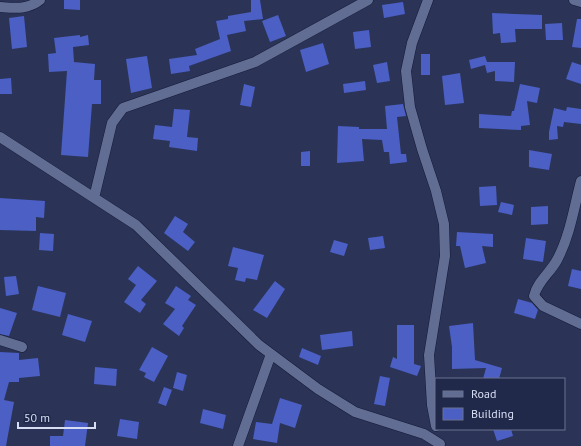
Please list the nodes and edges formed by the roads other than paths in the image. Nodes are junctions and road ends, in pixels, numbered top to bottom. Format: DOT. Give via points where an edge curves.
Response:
graph roads {
  1 [pos="40,0"];
  2 [pos="368,0"];
  3 [pos="428,0"];
  4 [pos="574,0"];
  5 [pos="581,2"];
  6 [pos="0,7"];
  7 [pos="0,137"];
  8 [pos="581,181"];
  9 [pos="94,198"];
  10 [pos="581,324"];
  11 [pos="0,340"];
  12 [pos="22,347"];
  13 [pos="271,354"];
  14 [pos="435,421"];
  15 [pos="437,430"];
  16 [pos="440,445"];
  17 [pos="238,446"];
  1 -- 6 [label="street" via="23,8"];
  2 -- 9 [label="street" via="255,62 122,108 112,123"];
  3 -- 14 [label="street" via="412,44 406,71 410,107 444,224 445,256 429,355"];
  4 -- 5 [label="street"];
  7 -- 9 [label="street"];
  8 -- 10 [label="street" via="567,236 557,260 536,288 534,296 543,306"];
  9 -- 13 [label="street" via="136,225"];
  11 -- 12 [label="street"];
  13 -- 16 [label="street" via="354,412 424,434"];
  13 -- 17 [label="street"];
  15 -- 16 [label="street"];
}
